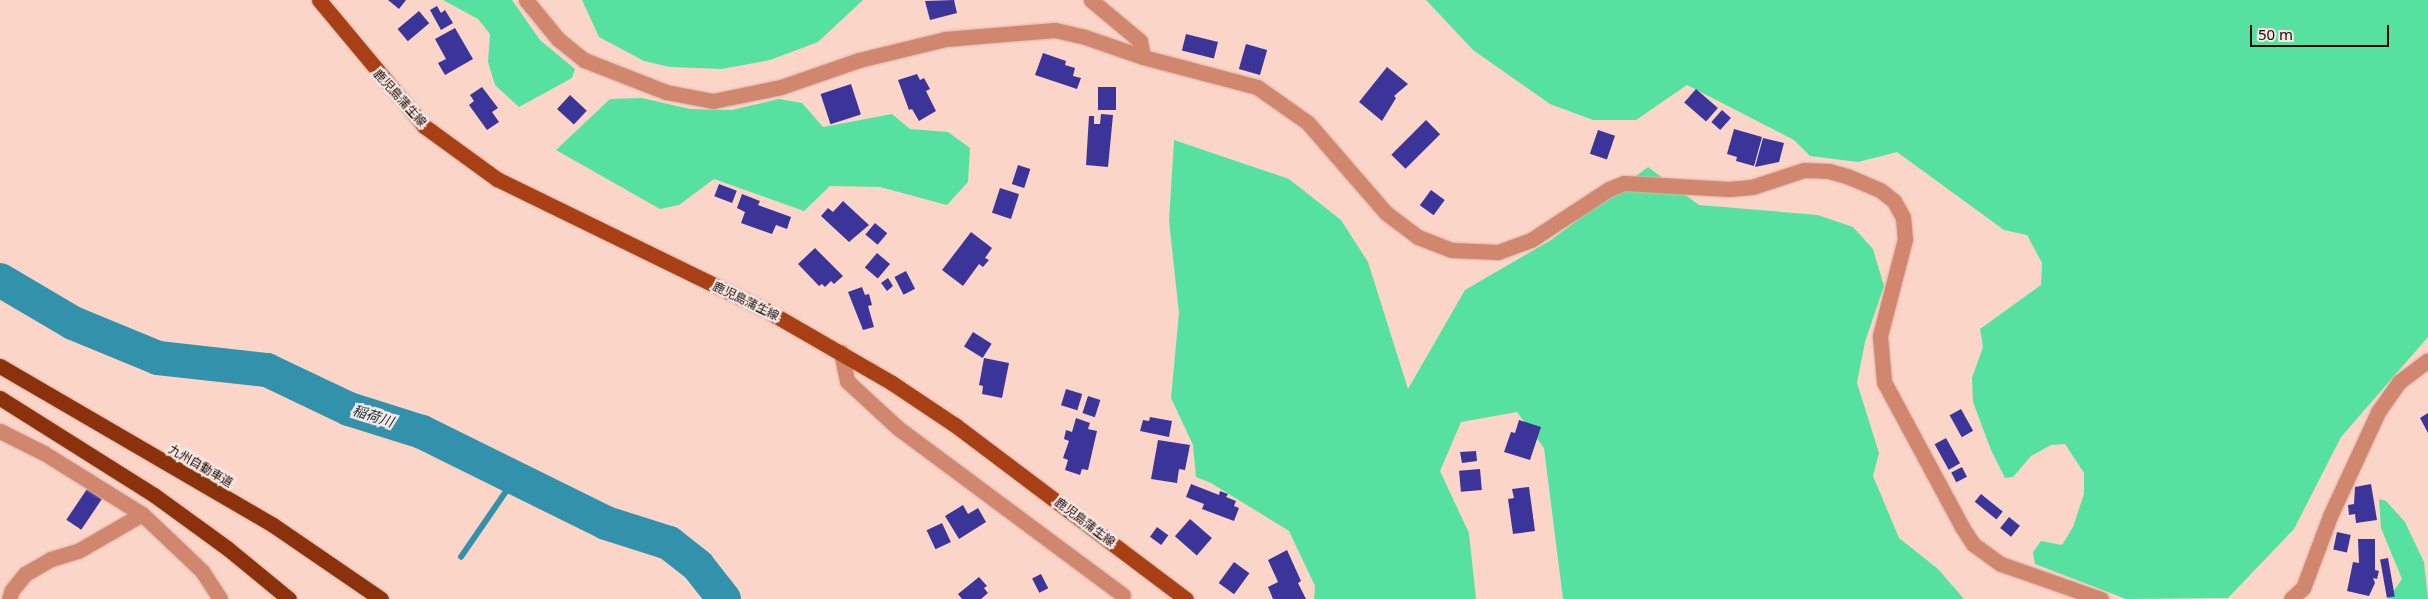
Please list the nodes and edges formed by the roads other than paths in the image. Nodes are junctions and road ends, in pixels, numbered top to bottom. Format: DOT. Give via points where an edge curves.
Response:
graph roads {
  1 [pos="319,0"];
  2 [pos="526,0"];
  3 [pos="1091,0"];
  4 [pos="1143,57"];
  5 [pos="841,352"];
  6 [pos="2428,360"];
  7 [pos="0,366"];
  8 [pos="0,398"];
  9 [pos="0,431"];
  10 [pos="142,514"];
  11 [pos="1124,598"];
  12 [pos="9,599"];
  13 [pos="220,599"];
  14 [pos="289,599"];
  15 [pos="381,599"];
  16 [pos="1186,599"];
  17 [pos="2101,599"];
  18 [pos="2291,599"];
  1 -- 5 [label="main road, 鹿児島蒲生線" via="424,126 497,179 764,309"];
  2 -- 4 [label="street" via="558,39 584,60 666,92 713,101 781,88 859,60 944,39 1026,30 1056,30"];
  3 -- 4 [label="street" via="1140,41"];
  4 -- 17 [label="street" via="1257,87 1283,102 1324,140 1386,213 1418,237 1452,250 1498,252 1531,240 1608,189 1624,183 1729,189 1752,187 1804,170 1829,171 1880,190 1894,201 1903,218 1906,239 1880,336 1884,382 1892,403 1973,544 1984,555 2017,571"];
  5 -- 11 [label="street" via="847,382 898,428"];
  5 -- 16 [label="main road, 鹿児島蒲生線" via="955,425"];
  6 -- 18 [label="street" via="2399,382 2378,412 2330,516 2303,588"];
  7 -- 15 [label="highway, 九州自動車道" via="273,525"];
  8 -- 14 [label="highway" via="154,495 228,548"];
  9 -- 10 [label="street" via="44,453"];
  10 -- 12 [label="street" via="78,551 52,559 25,574"];
  10 -- 13 [label="street" via="202,571"];
}
